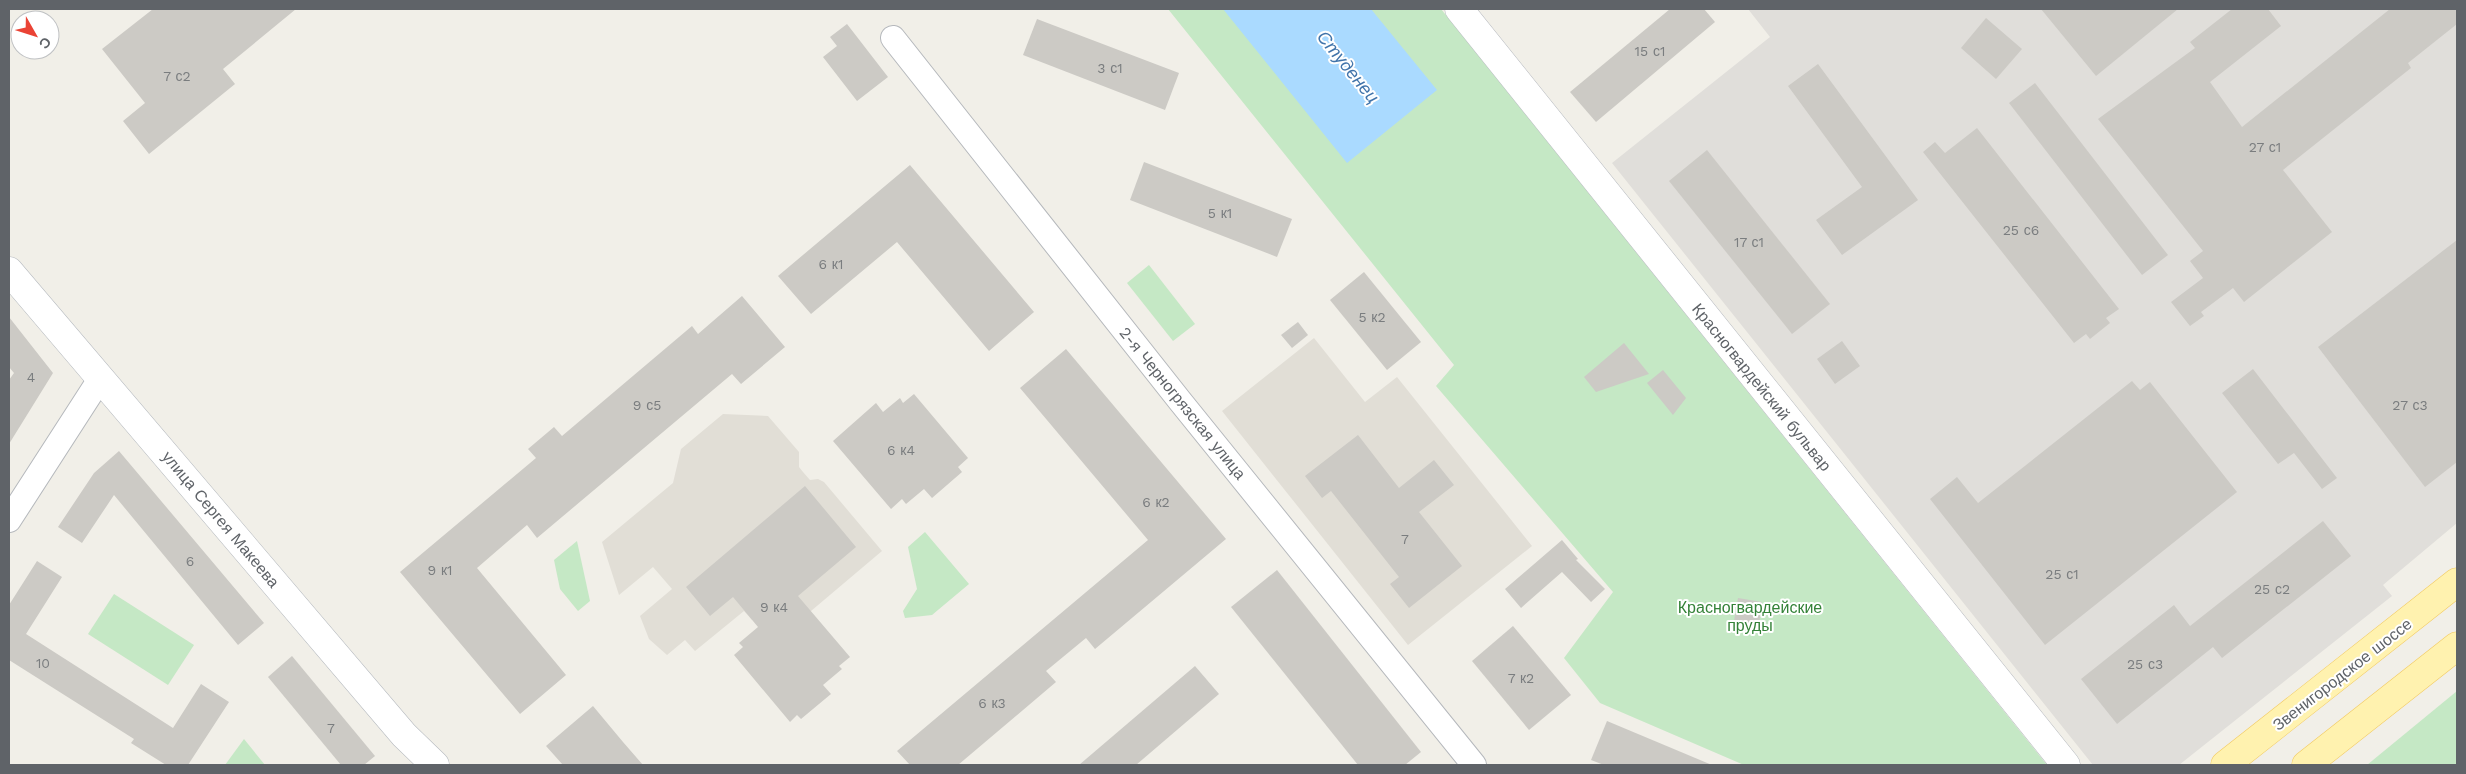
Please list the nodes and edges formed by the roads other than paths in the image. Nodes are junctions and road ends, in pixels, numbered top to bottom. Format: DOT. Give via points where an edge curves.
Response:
graph roads {
  1 [pos="1459,9"];
  2 [pos="894,38"];
  3 [pos="9,270"];
  4 [pos="100,379"];
  5 [pos="9,520"];
  6 [pos="2457,582"];
  7 [pos="2457,646"];
  8 [pos="435,765"];
  9 [pos="1474,765"];
  10 [pos="2066,765"];
  11 [pos="2225,765"];
  12 [pos="2306,765"];
  1 -- 10 [label="street, Красногвардейский бульвар"];
  2 -- 9 [label="street, 2-я Черногрязская улица" via="1180,401"];
  3 -- 4 [label="street, улица Сергея Макеева"];
  4 -- 5 [label="street"];
  4 -- 8 [label="street, улица Сергея Макеева" via="404,736"];
  6 -- 11 [label="main road, Звенигородское шоссе"];
  7 -- 12 [label="main road"];
}
